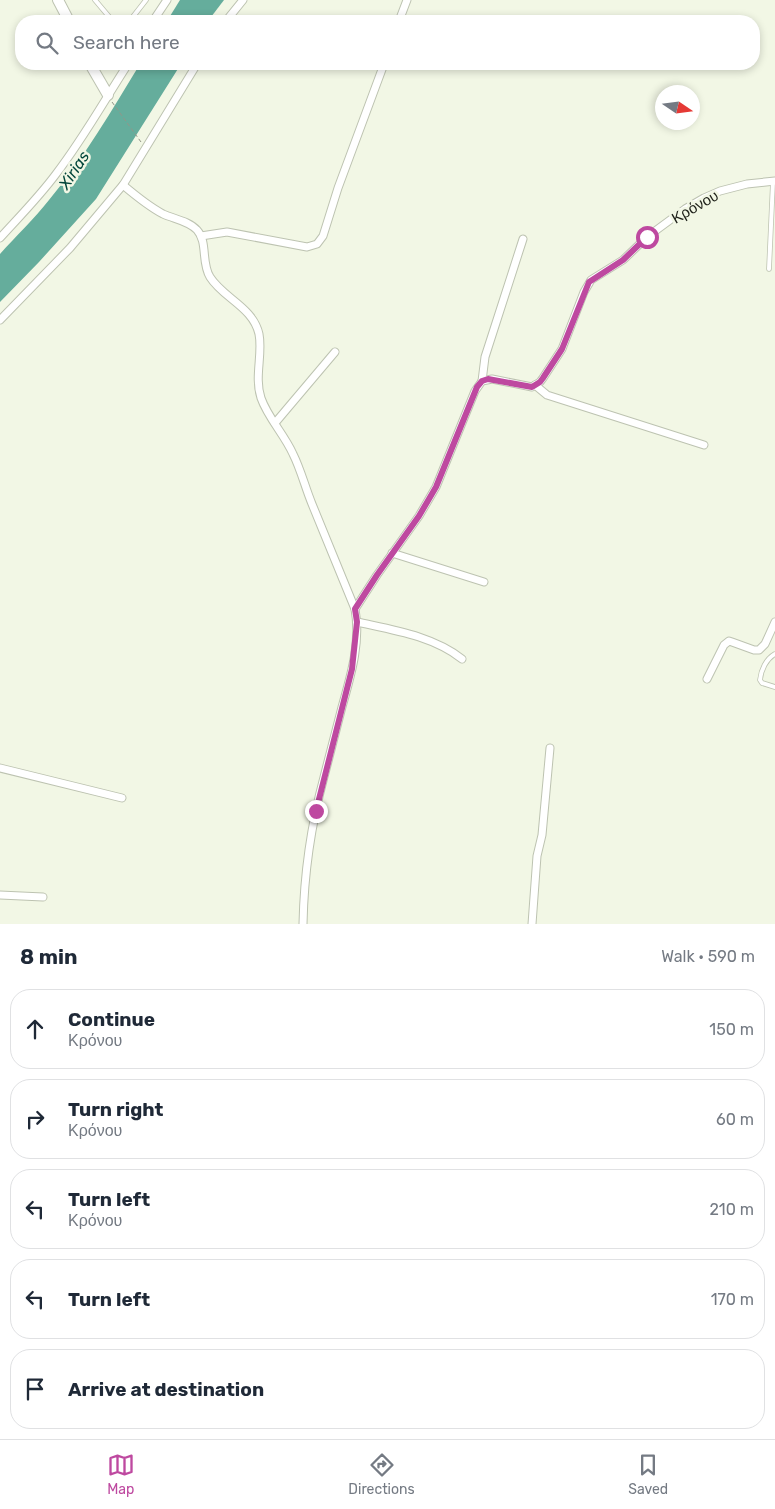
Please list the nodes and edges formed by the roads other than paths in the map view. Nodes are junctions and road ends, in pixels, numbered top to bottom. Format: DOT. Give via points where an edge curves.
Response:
graph roads {
  1 [pos="58,0"];
  2 [pos="95,0"];
  3 [pos="146,0"];
  4 [pos="167,0"];
  5 [pos="243,0"];
  6 [pos="407,0"];
  7 [pos="66,15"];
  8 [pos="108,15"];
  9 [pos="134,15"];
  10 [pos="157,15"];
  11 [pos="231,15"];
  12 [pos="401,15"];
  13 [pos="93,70"];
  14 [pos="124,70"];
  15 [pos="193,70"];
  16 [pos="382,70"];
  17 [pos="108,95"];
  18 [pos="774,181"];
  19 [pos="123,185"];
  20 [pos="200,236"];
  21 [pos="0,238"];
  22 [pos="523,239"];
  23 [pos="769,269"];
  24 [pos="0,320"];
  25 [pos="335,352"];
  26 [pos="482,381"];
  27 [pos="535,386"];
  28 [pos="275,423"];
  29 [pos="704,445"];
  30 [pos="392,553"];
  31 [pos="484,582"];
  32 [pos="355,609"];
  33 [pos="357,622"];
  34 [pos="775,622"];
  35 [pos="775,654"];
  36 [pos="462,659"];
  37 [pos="706,679"];
  38 [pos="775,687"];
  39 [pos="550,748"];
  40 [pos="0,768"];
  41 [pos="122,798"];
  42 [pos="0,895"];
  43 [pos="43,898"];
  44 [pos="303,924"];
  45 [pos="532,924"];
  1 -- 7 [label="street"];
  2 -- 8 [label="lane"];
  3 -- 9 [label="lane"];
  4 -- 10 [label="street"];
  5 -- 11 [label="street"];
  6 -- 12 [label="street"];
  13 -- 17 [label="street"];
  14 -- 17 [label="street"];
  15 -- 19 [label="street"];
  16 -- 20 [label="street" via="317,244 306,247 227,232"];
  17 -- 21 [label="street" via="56,174"];
  18 -- 23 [label="lane"];
  18 -- 27 [label="street, Κρόνου" via="747,184 704,198 647,237 623,260 591,280 562,349"];
  19 -- 20 [label="street" via="150,207 193,226"];
  19 -- 24 [label="street" via="70,248"];
  20 -- 28 [label="street" via="209,276 243,308 257,328 259,392"];
  22 -- 26 [label="street" via="484,357"];
  25 -- 28 [label="street"];
  26 -- 27 [label="street" via="492,379"];
  26 -- 30 [label="street" via="436,487"];
  27 -- 29 [label="street" via="547,395"];
  28 -- 32 [label="street" via="298,464"];
  30 -- 31 [label="street"];
  30 -- 32 [label="street"];
  32 -- 33 [label="street"];
  33 -- 36 [label="street" via="434,643"];
  33 -- 44 [label="street" via="352,669 311,836"];
  34 -- 37 [label="street" via="759,650 729,641"];
  35 -- 38 [label="lane" via="768,660 760,680"];
  39 -- 45 [label="street"];
  40 -- 41 [label="street"];
  42 -- 43 [label="street"];
}
